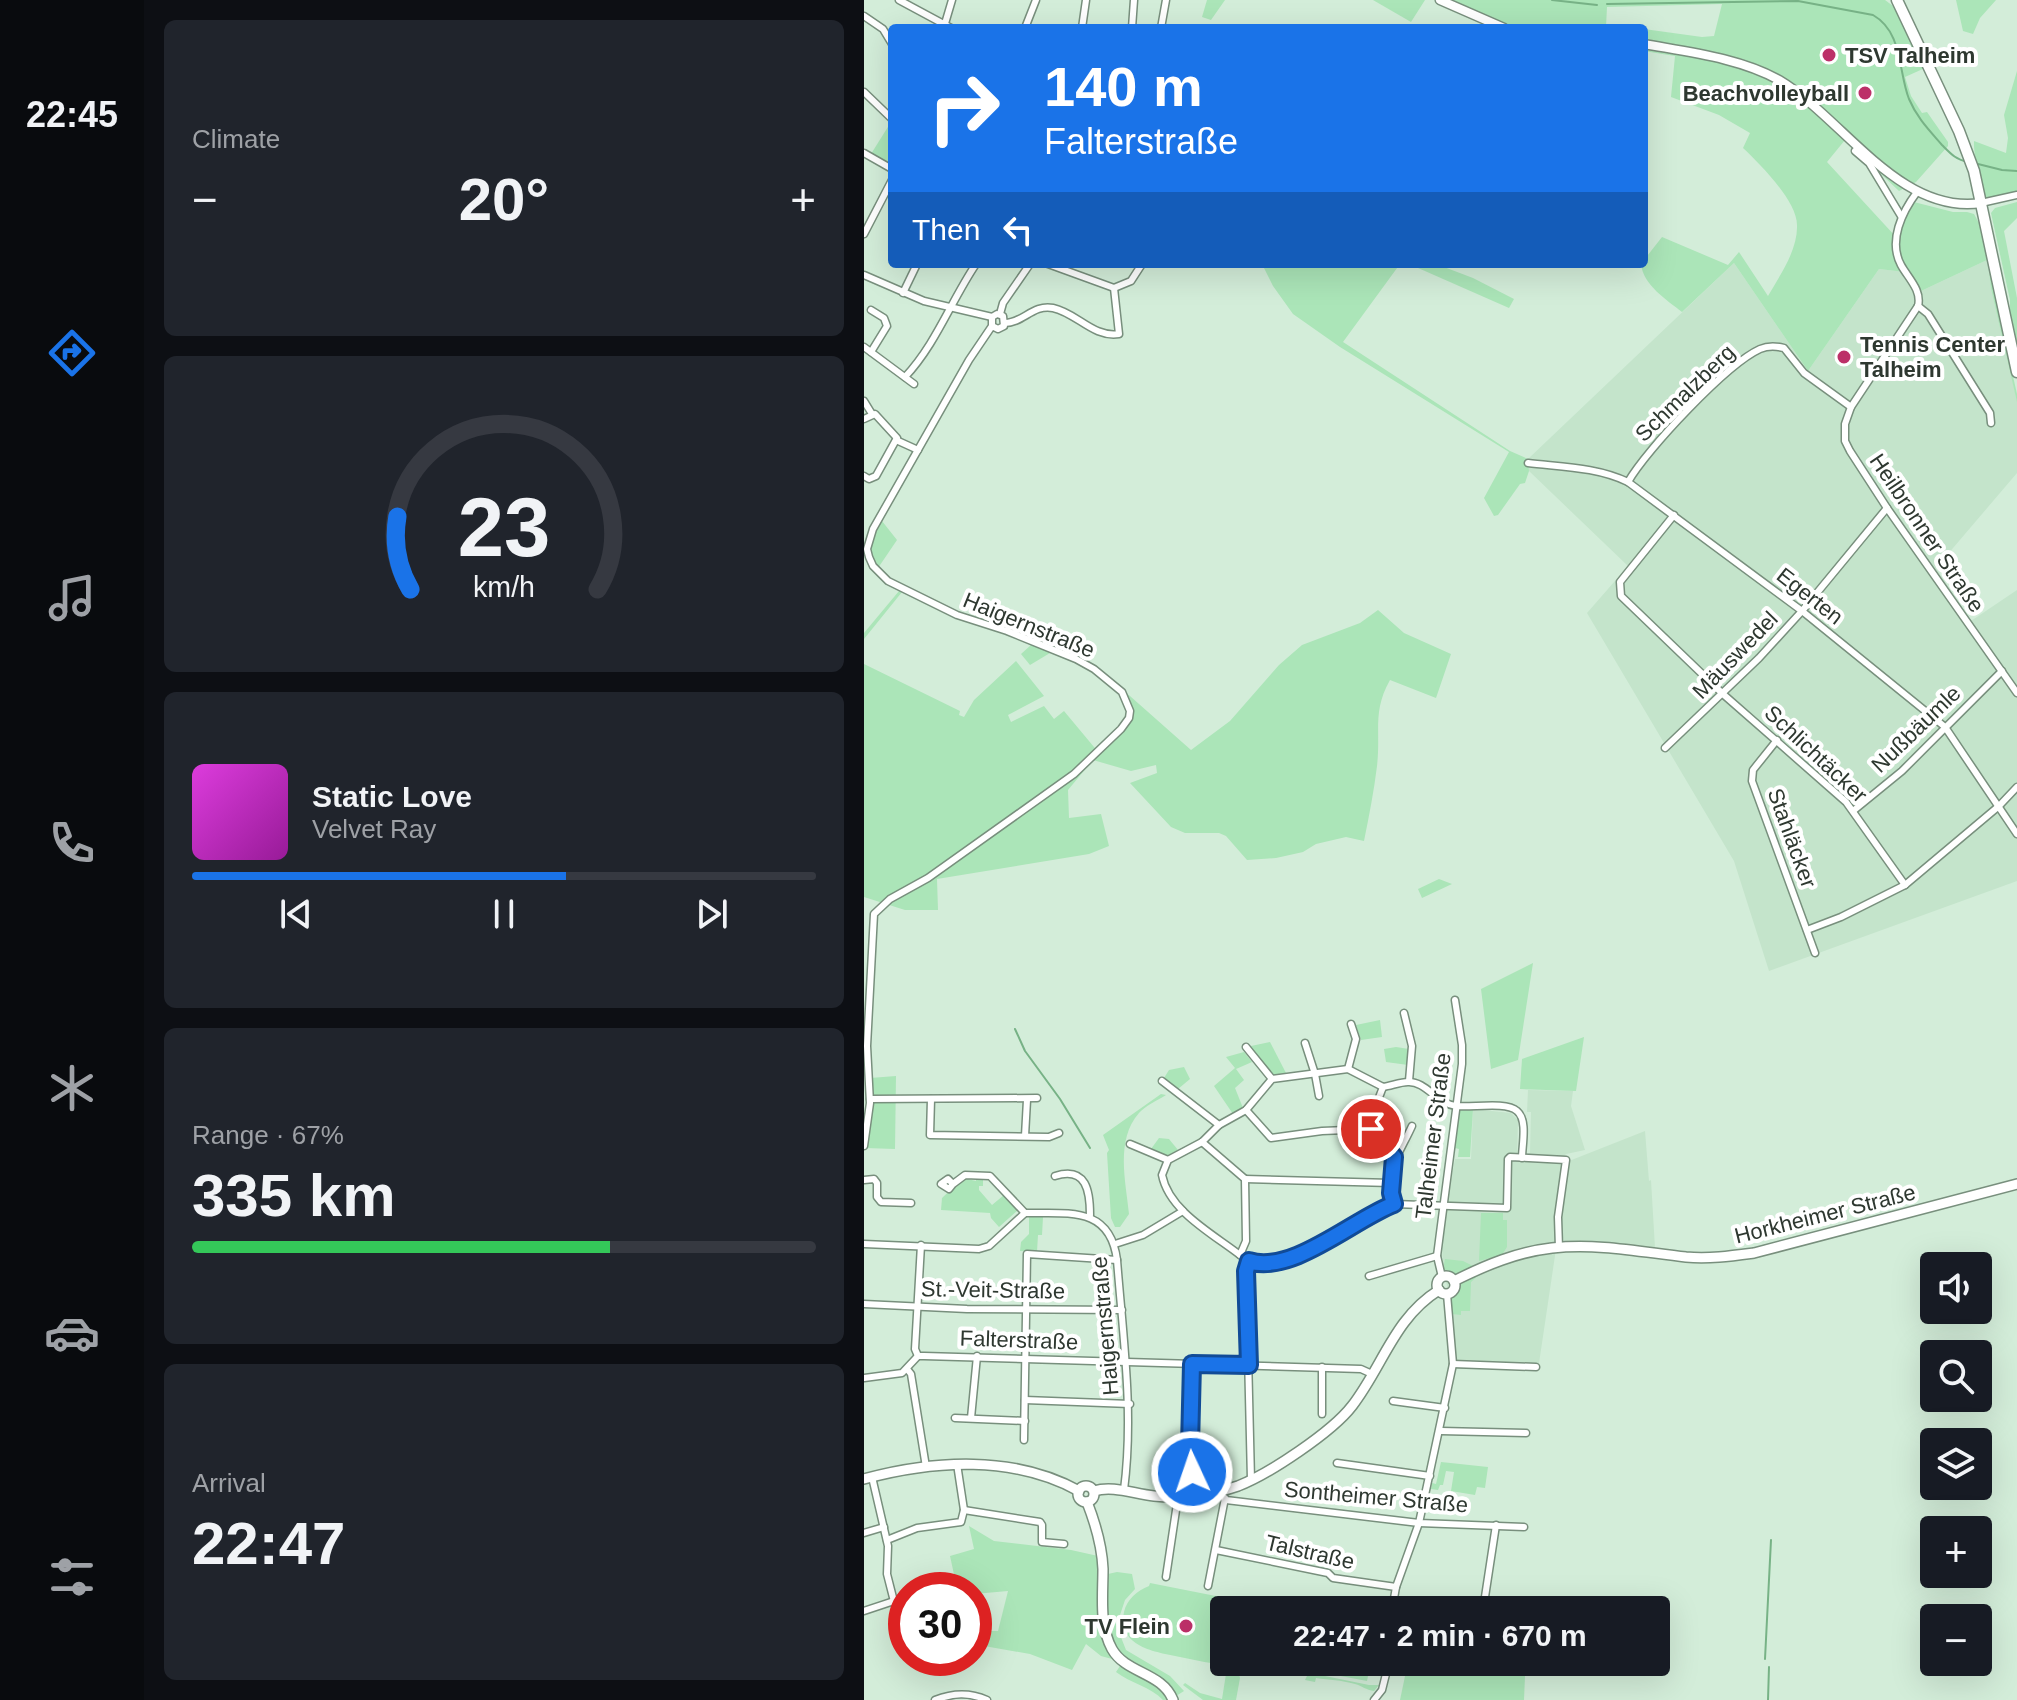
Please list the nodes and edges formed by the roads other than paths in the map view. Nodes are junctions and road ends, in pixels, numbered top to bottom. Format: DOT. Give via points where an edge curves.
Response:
graph roads {
  1 [pos="899,0"];
  2 [pos="952,0"];
  3 [pos="1036,0"];
  4 [pos="1086,0"];
  5 [pos="1134,0"];
  6 [pos="1166,0"];
  7 [pos="1440,0"];
  8 [pos="1897,0"];
  9 [pos="864,16"];
  10 [pos="941,24"];
  11 [pos="947,24"];
  12 [pos="1027,24"];
  13 [pos="1083,24"];
  14 [pos="1132,24"];
  15 [pos="1162,24"];
  16 [pos="1495,24"];
  17 [pos="888,37"];
  18 [pos="1648,45"];
  19 [pos="864,92"];
  20 [pos="888,115"];
  21 [pos="1855,151"];
  22 [pos="864,153"];
  23 [pos="888,167"];
  24 [pos="888,188"];
  25 [pos="1917,192"];
  26 [pos="2017,195"];
  27 [pos="1981,203"];
  28 [pos="864,215"];
  29 [pos="1901,216"];
  30 [pos="873,219"];
  31 [pos="864,234"];
  32 [pos="915,268"];
  33 [pos="974,268"];
  34 [pos="1027,268"];
  35 [pos="1059,268"];
  36 [pos="1139,268"];
  37 [pos="864,275"];
  38 [pos="1114,288"];
  39 [pos="903,293"];
  40 [pos="1918,306"];
  41 [pos="951,308"];
  42 [pos="871,310"];
  43 [pos="1000,314"];
  44 [pos="992,317"];
  45 [pos="1005,323"];
  46 [pos="992,326"];
  47 [pos="864,347"];
  48 [pos="871,352"];
  49 [pos="2017,372"];
  50 [pos="905,377"];
  51 [pos="914,384"];
  52 [pos="864,401"];
  53 [pos="1851,407"];
  54 [pos="872,414"];
  55 [pos="864,419"];
  56 [pos="1991,423"];
  57 [pos="896,440"];
  58 [pos="918,450"];
  59 [pos="1528,463"];
  60 [pos="864,476"];
  61 [pos="1628,482"];
  62 [pos="1887,508"];
  63 [pos="1674,515"];
  64 [pos="1802,611"];
  65 [pos="2002,671"];
  66 [pos="2017,693"];
  67 [pos="1724,695"];
  68 [pos="1945,727"];
  69 [pos="1777,740"];
  70 [pos="1665,748"];
  71 [pos="2017,787"];
  72 [pos="1999,806"];
  73 [pos="1853,811"];
  74 [pos="2017,834"];
  75 [pos="1905,885"];
  76 [pos="1807,930"];
  77 [pos="1815,953"];
  78 [pos="1455,1000"];
  79 [pos="1404,1013"];
  80 [pos="1351,1024"];
  81 [pos="1305,1043"];
  82 [pos="1246,1047"];
  83 [pos="1348,1069"];
  84 [pos="1315,1074"];
  85 [pos="1272,1079"];
  86 [pos="1162,1081"];
  87 [pos="1409,1081"];
  88 [pos="1383,1087"];
  89 [pos="1319,1096"];
  90 [pos="1037,1098"];
  91 [pos="870,1099"];
  92 [pos="931,1099"];
  93 [pos="1027,1100"];
  94 [pos="1456,1106"];
  95 [pos="1246,1110"];
  96 [pos="1219,1125"];
  97 [pos="1412,1126"];
  98 [pos="1371,1129"];
  99 [pos="1059,1133"];
  100 [pos="1025,1136"];
  101 [pos="1202,1142"];
  102 [pos="1130,1144"];
  103 [pos="864,1146"];
  104 [pos="1394,1157"];
  105 [pos="1522,1158"];
  106 [pos="1168,1160"];
  107 [pos="1055,1176"];
  108 [pos="1245,1179"];
  109 [pos="864,1180"];
  110 [pos="1391,1183"];
  111 [pos="953,1184"];
  112 [pos="2017,1184"];
  113 [pos="911,1203"];
  114 [pos="1394,1204"];
  115 [pos="1443,1206"];
  116 [pos="1183,1211"];
  117 [pos="1025,1213"];
  118 [pos="1090,1215"];
  119 [pos="864,1244"];
  120 [pos="1115,1244"];
  121 [pos="921,1245"];
  122 [pos="1559,1248"];
  123 [pos="1240,1255"];
  124 [pos="1437,1256"];
  125 [pos="1117,1260"];
  126 [pos="1249,1261"];
  127 [pos="1369,1276"];
  128 [pos="1442,1277"];
  129 [pos="1454,1281"];
  130 [pos="1443,1292"];
  131 [pos="864,1304"];
  132 [pos="916,1307"];
  133 [pos="1027,1308"];
  134 [pos="1122,1310"];
  135 [pos="918,1356"];
  136 [pos="977,1356"];
  137 [pos="1027,1359"];
  138 [pos="1125,1362"];
  139 [pos="1192,1364"];
  140 [pos="1453,1364"];
  141 [pos="1249,1365"];
  142 [pos="1322,1367"];
  143 [pos="1536,1367"];
  144 [pos="907,1369"];
  145 [pos="1372,1374"];
  146 [pos="864,1378"];
  147 [pos="1025,1400"];
  148 [pos="1393,1401"];
  149 [pos="1130,1404"];
  150 [pos="1445,1408"];
  151 [pos="1322,1414"];
  152 [pos="955,1418"];
  153 [pos="971,1418"];
  154 [pos="1025,1421"];
  155 [pos="1441,1431"];
  156 [pos="1526,1433"];
  157 [pos="1024,1440"];
  158 [pos="1337,1463"];
  159 [pos="957,1464"];
  160 [pos="926,1469"];
  161 [pos="1430,1476"];
  162 [pos="868,1478"];
  163 [pos="1251,1480"];
  164 [pos="1124,1490"];
  165 [pos="1079,1491"];
  166 [pos="1094,1491"];
  167 [pos="1196,1495"];
  168 [pos="1224,1495"];
  169 [pos="1178,1497"];
  170 [pos="1087,1502"];
  171 [pos="964,1510"];
  172 [pos="1419,1523"];
  173 [pos="1496,1525"];
  174 [pos="884,1527"];
  175 [pos="1524,1527"];
  176 [pos="864,1533"];
  177 [pos="887,1540"];
  178 [pos="1064,1544"];
  179 [pos="1216,1550"];
  180 [pos="888,1572"];
  181 [pos="1166,1577"];
  182 [pos="1208,1586"];
  183 [pos="1396,1587"];
  184 [pos="1394,1596"];
  185 [pos="1485,1596"];
  186 [pos="888,1601"];
  187 [pos="864,1611"];
  188 [pos="1386,1676"];
  189 [pos="935,1700"];
  190 [pos="987,1700"];
  191 [pos="1173,1700"];
  192 [pos="1374,1700"];
  1 -- 10 [label="street"];
  2 -- 11 [label="street"];
  3 -- 12 [label="street"];
  4 -- 13 [label="street"];
  5 -- 14 [label="street"];
  6 -- 15 [label="street"];
  7 -- 16 [label="street"];
  8 -- 27 [label="main road" via="1969,155"];
  9 -- 17 [label="street"];
  18 -- 25 [label="street" via="1775,78"];
  19 -- 20 [label="street"];
  21 -- 29 [label="street" via="1869,163"];
  22 -- 23 [label="street"];
  24 -- 30 [label="street"];
  25 -- 27 [label="street" via="1958,205"];
  25 -- 29 [label="street"];
  26 -- 27 [label="street"];
  27 -- 49 [label="main road"];
  28 -- 30 [label="street"];
  29 -- 40 [label="street" via="1899,261 1918,292"];
  30 -- 31 [label="street"];
  32 -- 39 [label="street"];
  33 -- 41 [label="street"];
  34 -- 43 [label="street"];
  35 -- 38 [label="street"];
  36 -- 38 [label="street" via="1131,281"];
  37 -- 39 [label="street"];
  38 -- 45 [label="street" via="1119,334 1093,329 1055,308 1039,308"];
  39 -- 41 [label="street"];
  40 -- 53 [label="street, Heilbronner Straße"];
  40 -- 56 [label="street" via="1990,413"];
  41 -- 44 [label="street"];
  41 -- 50 [label="street"];
  42 -- 48 [label="street" via="887,326"];
  43 -- 44 [label="street"];
  43 -- 45 [label="street"];
  44 -- 46 [label="street"];
  45 -- 46 [label="street" via="998,329"];
  46 -- 58 [label="street, Haigernstraße"];
  47 -- 48 [label="street"];
  48 -- 50 [label="street"];
  50 -- 51 [label="street"];
  52 -- 54 [label="street"];
  53 -- 61 [label="street, Schmalzberg" via="1804,373 1784,348 1762,348 1732,367 1646,454"];
  53 -- 62 [label="street, Heilbronner Straße" via="1845,441"];
  54 -- 55 [label="street"];
  54 -- 57 [label="street"];
  57 -- 58 [label="street"];
  57 -- 60 [label="street" via="876,476"];
  58 -- 91 [label="street, Haigernstraße" via="869,538 873,566 888,581 942,609 1094,669 1122,692 1130,711 1121,729 1074,774 941,870 878,908 872,923 869,988"];
  59 -- 61 [label="street, Egerten"];
  61 -- 63 [label="street, Egerten"];
  62 -- 64 [label="street, Mäuswedel"];
  62 -- 65 [label="street, Heilbronner Straße"];
  63 -- 64 [label="street, Egerten"];
  63 -- 67 [label="street, Schlichtäcker" via="1620,582 1621,596"];
  64 -- 67 [label="street, Mäuswedel"];
  64 -- 68 [label="street, Egerten"];
  65 -- 66 [label="street, Heilbronner Straße"];
  65 -- 68 [label="street, Nußbäumle"];
  67 -- 69 [label="street, Schlichtäcker"];
  67 -- 70 [label="street, Mäuswedel"];
  68 -- 72 [label="street, Egerten"];
  68 -- 73 [label="street, Nußbäumle"];
  69 -- 73 [label="street, Schlichtäcker"];
  69 -- 76 [label="street, Stahläcker" via="1753,770 1752,781"];
  71 -- 72 [label="street"];
  72 -- 74 [label="street, Egerten"];
  72 -- 75 [label="street"];
  73 -- 75 [label="street, Schlichtäcker"];
  75 -- 76 [label="street"];
  76 -- 77 [label="street, Stahläcker"];
  78 -- 94 [label="street, Talheimer Straße" via="1462,1054"];
  79 -- 87 [label="street" via="1412,1046"];
  80 -- 83 [label="street" via="1356,1039"];
  81 -- 84 [label="street"];
  82 -- 85 [label="street"];
  83 -- 84 [label="street"];
  83 -- 88 [label="street"];
  84 -- 85 [label="street"];
  84 -- 89 [label="street"];
  85 -- 95 [label="street"];
  86 -- 96 [label="street"];
  87 -- 88 [label="street"];
  87 -- 94 [label="street"];
  88 -- 98 [label="street"];
  90 -- 93 [label="street"];
  91 -- 92 [label="street"];
  91 -- 103 [label="street"];
  92 -- 93 [label="street"];
  92 -- 100 [label="street" via="930,1135"];
  93 -- 100 [label="street"];
  94 -- 105 [label="street" via="1511,1107 1519,1112"];
  94 -- 115 [label="street, Talheimer Straße"];
  95 -- 96 [label="street"];
  95 -- 98 [label="street" via="1271,1138"];
  96 -- 101 [label="street"];
  97 -- 104 [label="street"];
  98 -- 104 [label="street"];
  99 -- 100 [label="street"];
  101 -- 106 [label="street"];
  101 -- 108 [label="street"];
  102 -- 106 [label="street"];
  104 -- 110 [label="street"];
  105 -- 115 [label="street" via="1508,1159 1507,1208"];
  105 -- 122 [label="street" via="1566,1160"];
  106 -- 116 [label="street" via="1163,1183"];
  107 -- 118 [label="street" via="1075,1174 1088,1187"];
  108 -- 110 [label="street"];
  108 -- 123 [label="street" via="1246,1241"];
  109 -- 113 [label="street" via="874,1179 881,1202"];
  110 -- 114 [label="street"];
  111 -- 117 [label="street" via="965,1175 990,1176"];
  112 -- 122 [label="main road, Horkheimer Straße" via="1754,1253 1688,1257 1617,1248"];
  114 -- 115 [label="street"];
  114 -- 126 [label="street" via="1286,1259"];
  115 -- 124 [label="street, Talheimer Straße"];
  116 -- 120 [label="street" via="1143,1235"];
  116 -- 123 [label="street"];
  117 -- 118 [label="street"];
  117 -- 121 [label="street" via="989,1246"];
  118 -- 120 [label="street, Haigernstraße"];
  119 -- 121 [label="street"];
  120 -- 125 [label="street, Haigernstraße"];
  121 -- 132 [label="street"];
  122 -- 129 [label="main road, Horkheimer Straße" via="1502,1259"];
  123 -- 126 [label="street"];
  124 -- 127 [label="street"];
  124 -- 128 [label="street, Talheimer Straße"];
  125 -- 133 [label="street" via="1027,1254"];
  125 -- 134 [label="street, Haigernstraße"];
  126 -- 141 [label="street"];
  128 -- 129 [label="main road"];
  128 -- 130 [label="main road" via="1438,1281"];
  129 -- 130 [label="main road" via="1454,1289"];
  130 -- 140 [label="street"];
  130 -- 145 [label="main road" via="1402,1322"];
  131 -- 132 [label="street, St.-Veit-Straße"];
  132 -- 133 [label="street, St.-Veit-Straße"];
  132 -- 135 [label="street"];
  133 -- 134 [label="street, St.-Veit-Straße"];
  133 -- 137 [label="street"];
  134 -- 138 [label="street, Haigernstraße"];
  135 -- 136 [label="street, Falterstraße"];
  135 -- 144 [label="street"];
  136 -- 137 [label="street, Falterstraße"];
  136 -- 153 [label="street"];
  137 -- 138 [label="street, Falterstraße"];
  137 -- 147 [label="street"];
  138 -- 139 [label="street, Falterstraße"];
  138 -- 149 [label="street, Haigernstraße"];
  139 -- 141 [label="street, Falterstraße"];
  139 -- 167 [label="street" via="1190,1446"];
  140 -- 143 [label="street"];
  140 -- 150 [label="street"];
  141 -- 142 [label="street, Falterstraße"];
  141 -- 163 [label="street"];
  142 -- 145 [label="street, Falterstraße"];
  142 -- 151 [label="street"];
  144 -- 146 [label="street"];
  144 -- 160 [label="street"];
  145 -- 163 [label="main road" via="1342,1417"];
  147 -- 149 [label="street"];
  147 -- 154 [label="street"];
  148 -- 150 [label="street"];
  149 -- 164 [label="street, Haigernstraße"];
  150 -- 155 [label="street"];
  152 -- 153 [label="street"];
  153 -- 154 [label="street"];
  154 -- 157 [label="street"];
  155 -- 156 [label="street"];
  155 -- 161 [label="street"];
  158 -- 161 [label="street"];
  159 -- 160 [label="main road"];
  159 -- 165 [label="main road" via="1036,1473"];
  159 -- 171 [label="street"];
  160 -- 162 [label="main road"];
  161 -- 172 [label="street"];
  162 -- 174 [label="street"];
  163 -- 168 [label="main road"];
  164 -- 166 [label="main road"];
  164 -- 169 [label="main road"];
  165 -- 166 [label="main road" via="1085,1486"];
  165 -- 170 [label="main road"];
  166 -- 170 [label="main road"];
  167 -- 168 [label="main road"];
  167 -- 169 [label="main road"];
  168 -- 172 [label="street, Sontheimer Straße"];
  168 -- 179 [label="street"];
  169 -- 181 [label="street"];
  170 -- 191 [label="main road" via="1098,1532 1103,1621 1113,1650 1128,1666 1157,1680"];
  171 -- 177 [label="street" via="961,1522 917,1528"];
  171 -- 178 [label="street" via="1040,1522 1042,1542"];
  172 -- 173 [label="street, Sontheimer Straße"];
  172 -- 183 [label="street"];
  173 -- 175 [label="street, Sontheimer Straße"];
  173 -- 185 [label="street"];
  174 -- 176 [label="street"];
  174 -- 177 [label="street"];
  177 -- 180 [label="street"];
  179 -- 182 [label="street"];
  179 -- 183 [label="street, Talstraße"];
  183 -- 184 [label="street"];
  186 -- 187 [label="street"];
  188 -- 192 [label="street"];
  189 -- 190 [label="street" via="952,1694"];
}
